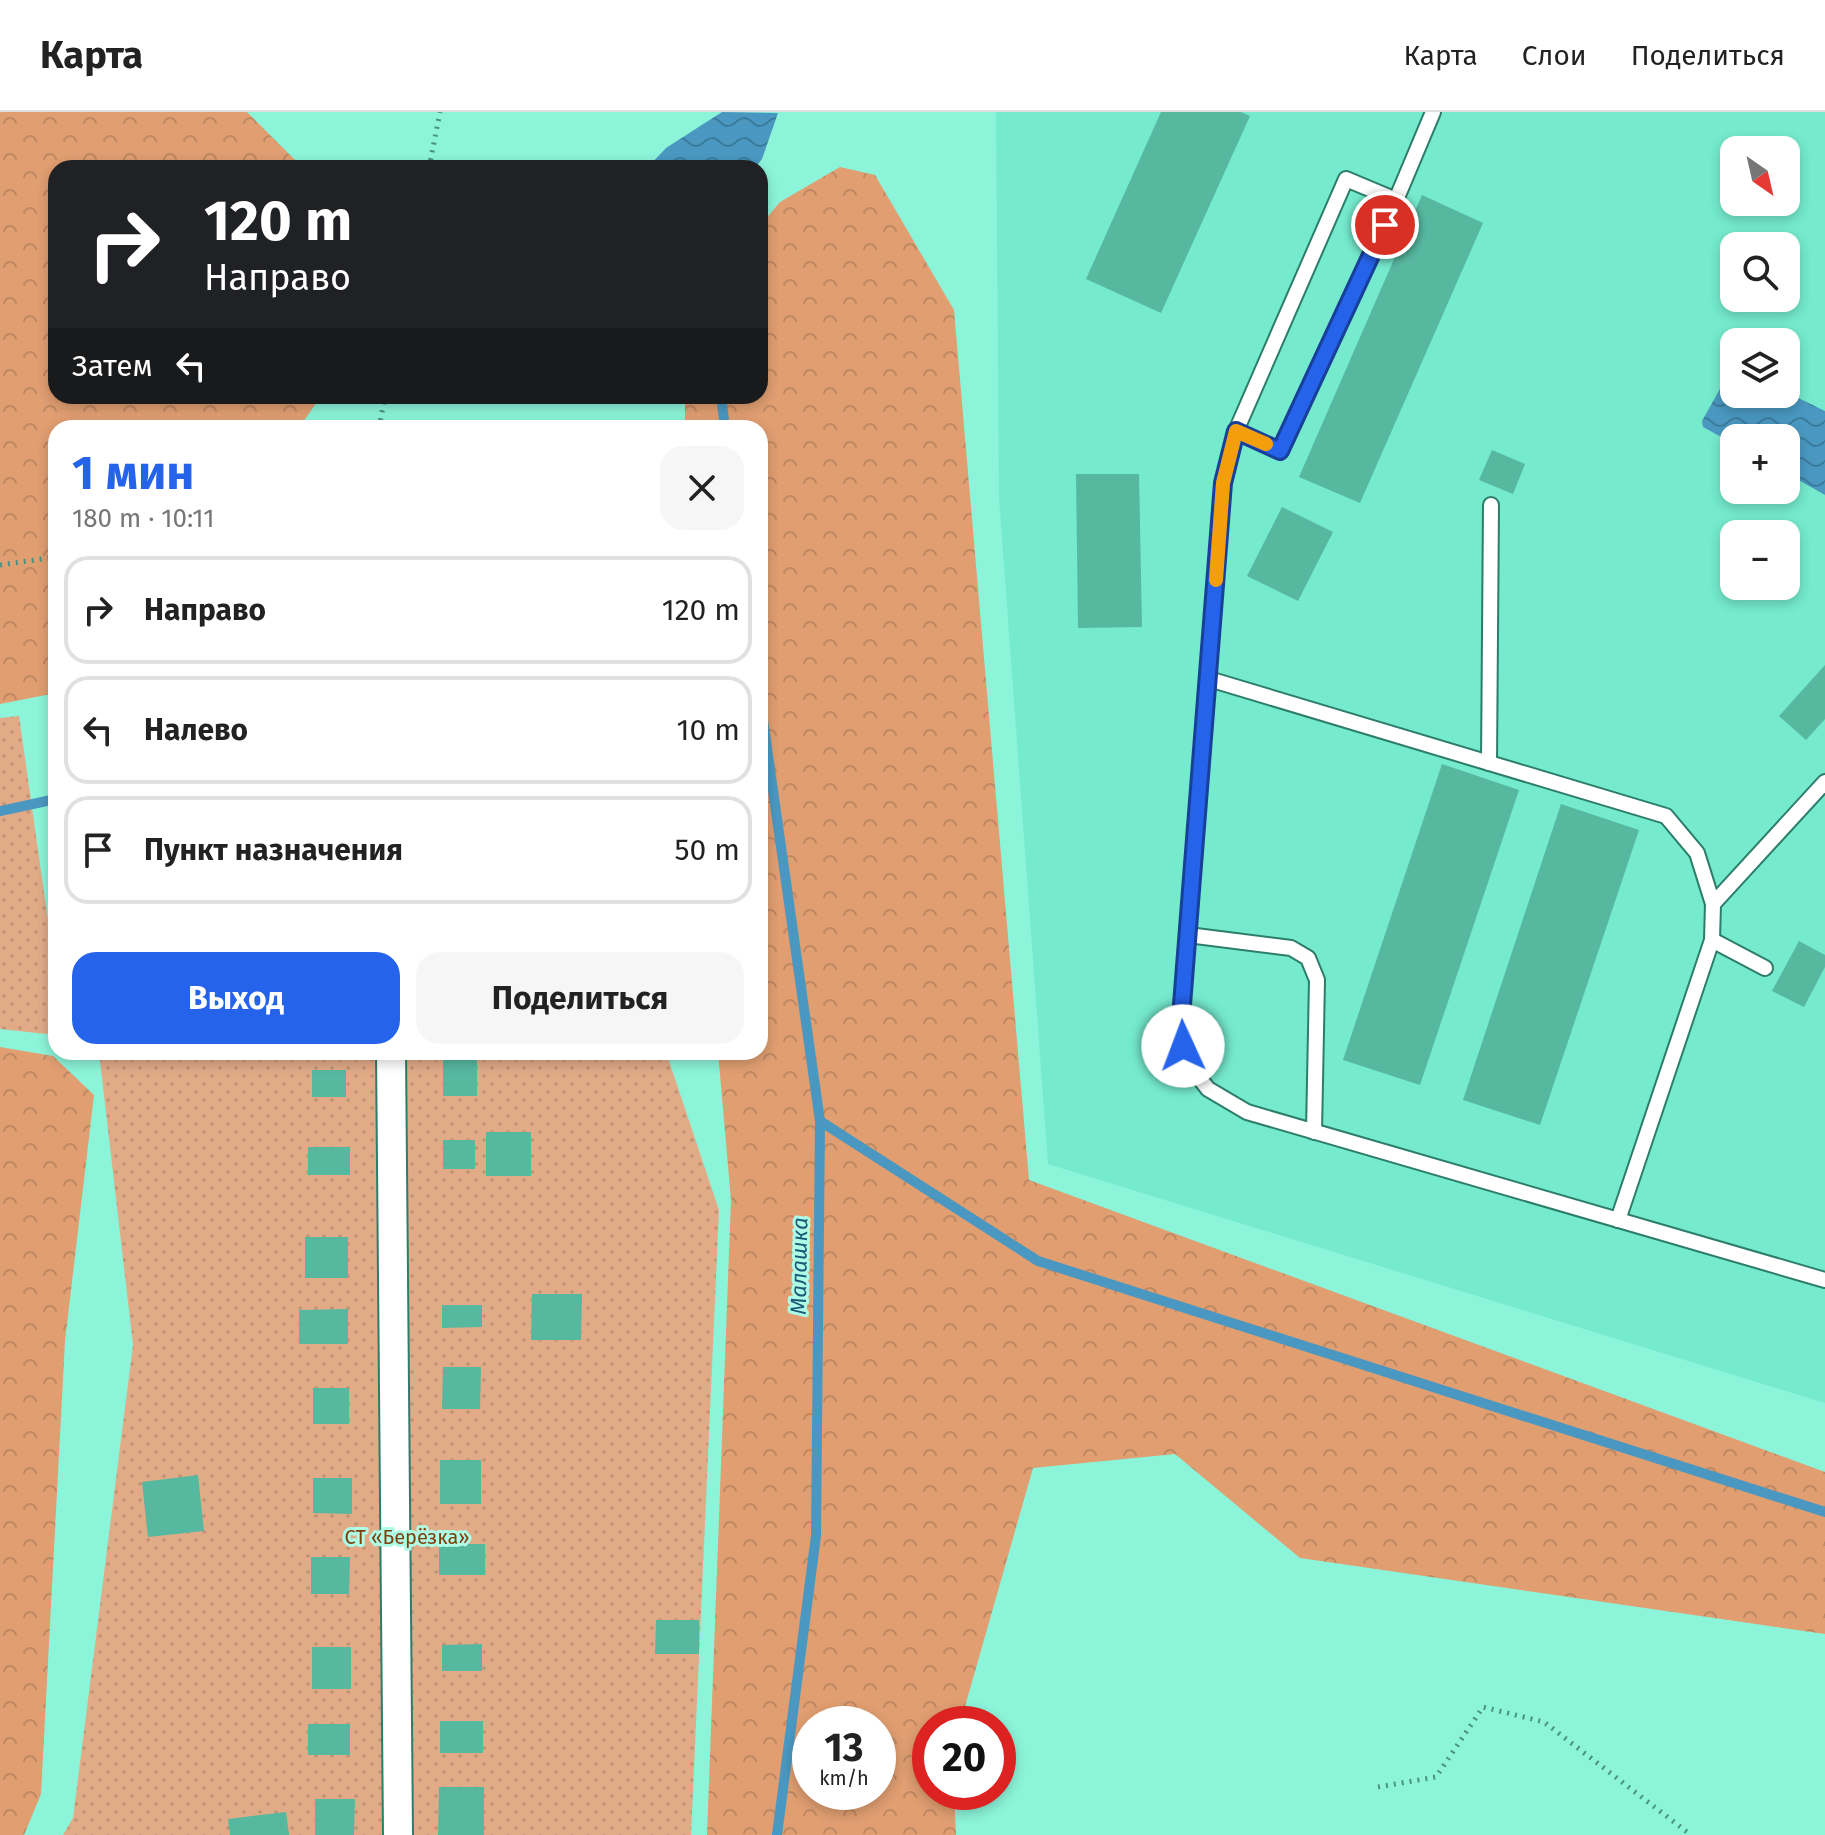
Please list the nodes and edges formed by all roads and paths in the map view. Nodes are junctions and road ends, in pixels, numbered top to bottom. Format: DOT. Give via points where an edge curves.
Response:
graph roads {
  1 [pos="440,112"];
  2 [pos="1433,112"];
  3 [pos="431,160"];
  4 [pos="1396,200"];
  5 [pos="1236,431"];
  6 [pos="1491,505"];
  7 [pos="48,558"];
  8 [pos="0,565"];
  9 [pos="1209,679"];
  10 [pos="1489,763"];
  11 [pos="1825,782"];
  12 [pos="1713,904"];
  13 [pos="1188,935"];
  14 [pos="1712,940"];
  15 [pos="1765,968"];
  16 [pos="391,1060"];
  17 [pos="1314,1132"];
  18 [pos="1618,1220"];
  19 [pos="1825,1280"];
  20 [pos="1378,1787"];
  21 [pos="398,1835"];
  22 [pos="1691,1835"];
  1 -- 3 [label="path"];
  2 -- 4 [label="lane"];
  4 -- 5 [label="lane" via="1280,451"];
  4 -- 5 [label="lane" via="1346,179"];
  5 -- 9 [label="lane" via="1223,483"];
  6 -- 10 [label="lane"];
  7 -- 8 [label="path"];
  9 -- 10 [label="lane"];
  9 -- 13 [label="lane"];
  10 -- 12 [label="lane" via="1666,816 1697,853"];
  11 -- 12 [label="lane"];
  12 -- 14 [label="lane"];
  13 -- 17 [label="lane" via="1180,1030 1187,1062 1208,1089 1247,1112"];
  13 -- 17 [label="lane" via="1291,948 1308,958 1317,980"];
  14 -- 15 [label="lane"];
  14 -- 18 [label="lane"];
  16 -- 21 [label="street"];
  17 -- 18 [label="lane"];
  18 -- 19 [label="lane"];
  20 -- 22 [label="path" via="1436,1777 1483,1707 1544,1722"];
}
